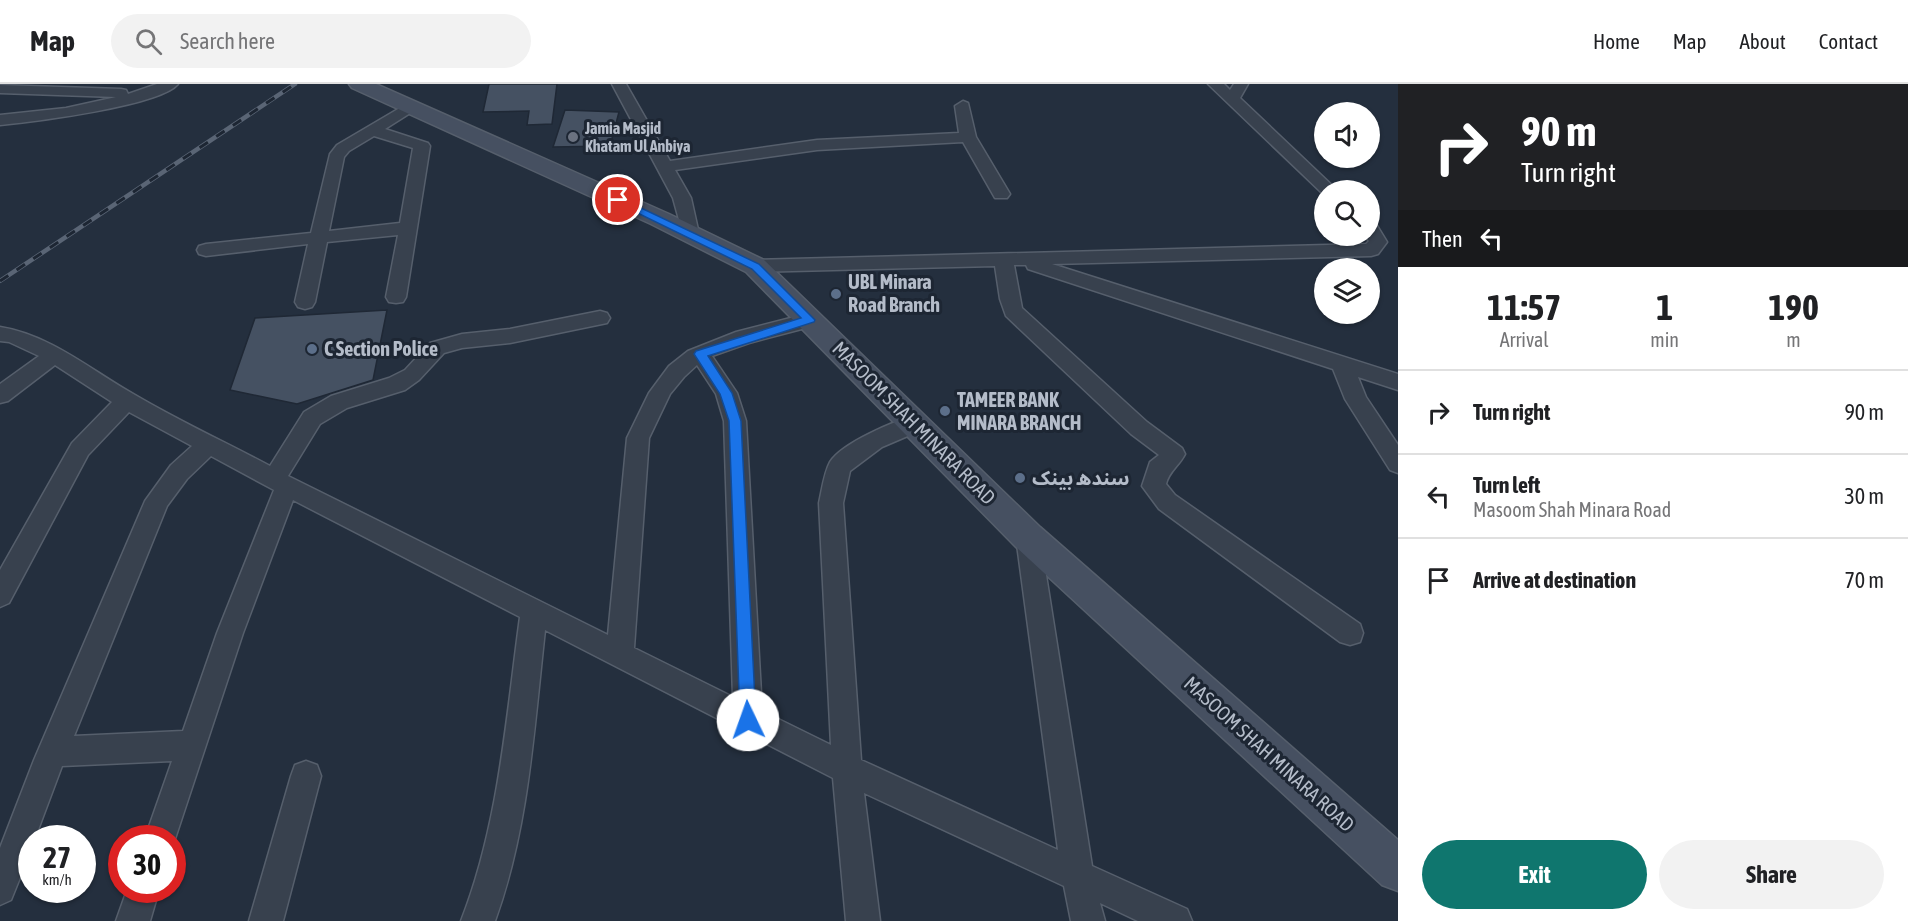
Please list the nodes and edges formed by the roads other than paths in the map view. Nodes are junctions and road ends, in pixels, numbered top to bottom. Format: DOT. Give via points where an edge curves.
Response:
graph roads {
  1 [pos="171,84"];
  2 [pos="359,84"];
  3 [pos="620,84"];
  4 [pos="1215,84"];
  5 [pos="1241,84"];
  6 [pos="0,89"];
  7 [pos="141,94"];
  8 [pos="1232,99"];
  9 [pos="963,106"];
  10 [pos="410,107"];
  11 [pos="0,120"];
  12 [pos="373,130"];
  13 [pos="968,137"];
  14 [pos="663,167"];
  15 [pos="1318,180"];
  16 [pos="1001,194"];
  17 [pos="407,228"];
  18 [pos="690,234"];
  19 [pos="319,238"];
  20 [pos="1380,238"];
  21 [pos="1372,246"];
  22 [pos="1398,249"];
  23 [pos="206,250"];
  24 [pos="1011,260"];
  25 [pos="755,266"];
  26 [pos="396,297"];
  27 [pos="305,302"];
  28 [pos="600,318"];
  29 [pos="810,320"];
  30 [pos="0,334"];
  31 [pos="55,354"];
  32 [pos="700,354"];
  33 [pos="1342,364"];
  34 [pos="1398,382"];
  35 [pos="0,394"];
  36 [pos="127,401"];
  37 [pos="915,423"];
  38 [pos="209,444"];
  39 [pos="1398,464"];
  40 [pos="281,482"];
  41 [pos="1028,537"];
  42 [pos="0,595"];
  43 [pos="534,610"];
  44 [pos="1350,633"];
  45 [pos="620,655"];
  46 [pos="748,720"];
  47 [pos="192,745"];
  48 [pos="53,752"];
  49 [pos="847,769"];
  50 [pos="306,776"];
  51 [pos="164,825"];
  52 [pos="1398,869"];
  53 [pos="1077,874"];
  54 [pos="0,889"];
  55 [pos="139,903"];
  56 [pos="857,914"];
  57 [pos="133,921"];
  58 [pos="266,921"];
  59 [pos="478,921"];
  60 [pos="1088,921"];
  61 [pos="1175,921"];
  1 -- 7 [label="street"];
  2 -- 10 [label="main road, MASOOM SHAH MINARA ROAD"];
  3 -- 14 [label="street"];
  4 -- 8 [label="street"];
  5 -- 8 [label="street"];
  6 -- 7 [label="street"];
  7 -- 11 [label="street" via="50,117"];
  8 -- 15 [label="street"];
  9 -- 13 [label="street"];
  10 -- 12 [label="street"];
  10 -- 18 [label="main road, MASOOM SHAH MINARA ROAD"];
  12 -- 17 [label="street" via="422,146"];
  12 -- 19 [label="street" via="343,148 336,157"];
  13 -- 14 [label="street" via="817,145"];
  13 -- 16 [label="street"];
  14 -- 18 [label="street" via="681,198"];
  17 -- 19 [label="street"];
  17 -- 26 [label="street"];
  18 -- 25 [label="main road, MASOOM SHAH MINARA ROAD"];
  19 -- 23 [label="street"];
  19 -- 27 [label="street"];
  20 -- 22 [label="street"];
  21 -- 24 [label="street" via="1371,250"];
  24 -- 25 [label="street"];
  24 -- 33 [label="street"];
  24 -- 44 [label="street" via="1009,299 1013,311 1139,428 1174,454 1158,469 1154,486 1167,502"];
  25 -- 29 [label="main road, MASOOM SHAH MINARA ROAD"];
  28 -- 40 [label="street" via="437,348 398,384 339,402 312,418"];
  29 -- 32 [label="street"];
  29 -- 37 [label="main road, MASOOM SHAH MINARA ROAD"];
  30 -- 31 [label="street"];
  31 -- 35 [label="street"];
  31 -- 36 [label="street"];
  32 -- 45 [label="street" via="669,380 638,438"];
  32 -- 46 [label="street" via="726,393 735,421"];
  33 -- 34 [label="street"];
  33 -- 39 [label="street" via="1356,399"];
  36 -- 38 [label="street"];
  36 -- 42 [label="street" via="81,449"];
  37 -- 41 [label="main road, MASOOM SHAH MINARA ROAD"];
  37 -- 49 [label="street" via="874,441 840,466 831,502"];
  38 -- 40 [label="street"];
  38 -- 48 [label="street" via="179,472 157,501"];
  40 -- 43 [label="street"];
  40 -- 47 [label="street"];
  41 -- 52 [label="main road, MASOOM SHAH MINARA ROAD"];
  41 -- 53 [label="street"];
  43 -- 45 [label="street"];
  43 -- 59 [label="street" via="508,820"];
  45 -- 46 [label="street"];
  46 -- 49 [label="street"];
  47 -- 48 [label="street"];
  47 -- 51 [label="street"];
  48 -- 54 [label="street"];
  49 -- 53 [label="street"];
  49 -- 56 [label="street"];
  50 -- 58 [label="street"];
  53 -- 60 [label="street"];
  53 -- 61 [label="street"];
  55 -- 57 [label="street"];
}
